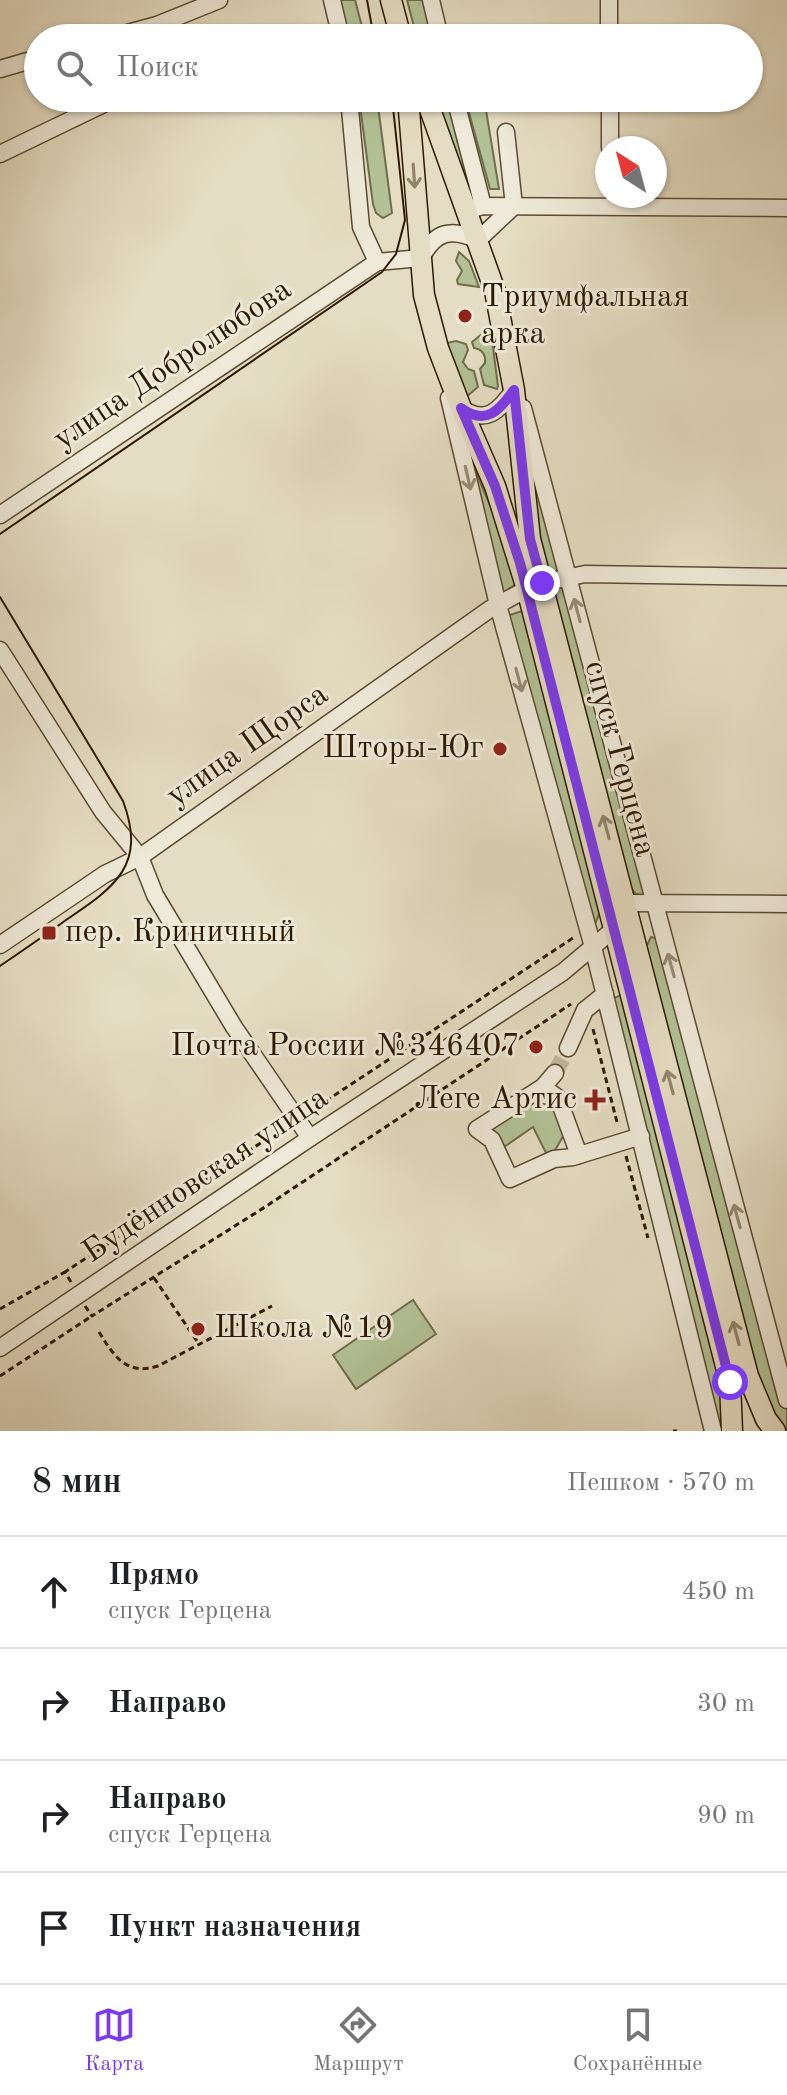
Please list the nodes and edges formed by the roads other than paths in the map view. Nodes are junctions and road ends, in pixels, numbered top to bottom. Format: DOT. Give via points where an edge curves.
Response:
graph roads {
  1 [pos="219,0"];
  2 [pos="332,0"];
  3 [pos="391,0"];
  4 [pos="431,0"];
  5 [pos="609,0"];
  6 [pos="159,24"];
  7 [pos="338,24"];
  8 [pos="397,24"];
  9 [pos="437,24"];
  10 [pos="609,24"];
  11 [pos="24,62"];
  12 [pos="0,69"];
  13 [pos="87,112"];
  14 [pos="350,112"];
  15 [pos="409,112"];
  16 [pos="432,112"];
  17 [pos="457,112"];
  18 [pos="610,112"];
  19 [pos="506,132"];
  20 [pos="610,136"];
  21 [pos="0,154"];
  22 [pos="595,202"];
  23 [pos="667,203"];
  24 [pos="514,206"];
  25 [pos="474,208"];
  26 [pos="787,208"];
  27 [pos="478,240"];
  28 [pos="421,258"];
  29 [pos="377,262"];
  30 [pos="504,339"];
  31 [pos="438,348"];
  32 [pos="514,390"];
  33 [pos="461,408"];
  34 [pos="0,515"];
  35 [pos="787,577"];
  36 [pos="569,578"];
  37 [pos="535,586"];
  38 [pos="498,605"];
  39 [pos="0,650"];
  40 [pos="140,857"];
  41 [pos="655,902"];
  42 [pos="625,903"];
  43 [pos="787,904"];
  44 [pos="614,929"];
  45 [pos="0,945"];
  46 [pos="593,947"];
  47 [pos="623,963"];
  48 [pos="598,966"];
  49 [pos="563,972"];
  50 [pos="605,994"];
  51 [pos="568,1048"];
  52 [pos="555,1073"];
  53 [pos="543,1087"];
  54 [pos="641,1136"];
  55 [pos="310,1138"];
  56 [pos="579,1155"];
  57 [pos="0,1348"];
  58 [pos="787,1400"];
  59 [pos="713,1431"];
  60 [pos="732,1431"];
  61 [pos="775,1431"];
  1 -- 6 [label="street"];
  2 -- 7 [label="street"];
  3 -- 8 [label="main road"];
  4 -- 9 [label="street"];
  5 -- 10 [label="street"];
  11 -- 12 [label="street"];
  13 -- 21 [label="street"];
  14 -- 29 [label="street" via="361,227"];
  15 -- 28 [label="main road, спуск Герцена, one-way"];
  16 -- 25 [label="main road, спуск Герцена"];
  17 -- 25 [label="street, спуск Герцена"];
  18 -- 20 [label="street"];
  19 -- 24 [label="street"];
  22 -- 24 [label="street"];
  23 -- 26 [label="street"];
  24 -- 25 [label="street"];
  24 -- 27 [label="street"];
  25 -- 27 [label="main road, спуск Герцена"];
  27 -- 28 [label="street" via="447,233 430,242"];
  27 -- 30 [label="main road, спуск Герцена"];
  28 -- 29 [label="street"];
  28 -- 31 [label="main road, спуск Герцена"];
  29 -- 34 [label="street, улица Добролюбова"];
  30 -- 32 [label="main road, спуск Герцена"];
  30 -- 36 [label="street"];
  31 -- 33 [label="main road, спуск Герцена"];
  31 -- 38 [label="street, one-way"];
  32 -- 33 [label="street" via="489,415 473,416"];
  32 -- 37 [label="main road, спуск Герцена"];
  33 -- 37 [label="main road, спуск Герцена"];
  35 -- 36 [label="street, улица Щорса"];
  36 -- 37 [label="street, улица Щорса"];
  41 -- 36 [label="street, one-way"];
  37 -- 38 [label="street, улица Щорса"];
  42 -- 37 [label="main road, спуск Герцена, one-way"];
  37 -- 44 [label="main road, спуск Герцена"];
  38 -- 40 [label="street, улица Щорса"];
  38 -- 46 [label="street, one-way"];
  39 -- 40 [label="street" via="103,812"];
  40 -- 45 [label="street, улица Щорса" via="105,874"];
  40 -- 55 [label="street" via="155,895 234,1027"];
  41 -- 42 [label="street"];
  41 -- 43 [label="street"];
  58 -- 41 [label="street, one-way"];
  61 -- 42 [label="main road, спуск Герцена, one-way" via="748,1376"];
  44 -- 46 [label="street, Будённовская улица"];
  44 -- 47 [label="main road, спуск Герцена"];
  46 -- 48 [label="street"];
  46 -- 49 [label="street, Будённовская улица"];
  47 -- 48 [label="street, Будённовская улица"];
  47 -- 60 [label="main road, спуск Герцена" via="730,1382"];
  48 -- 49 [label="street, Будённовская улица"];
  48 -- 50 [label="street"];
  49 -- 55 [label="street, Будённовская улица"];
  50 -- 51 [label="street" via="585,1010"];
  50 -- 54 [label="street"];
  52 -- 53 [label="street"];
  53 -- 56 [label="street" via="558,1098"];
  53 -- 56 [label="street" via="477,1129 492,1140 510,1179 554,1159"];
  54 -- 56 [label="street"];
  54 -- 59 [label="street"];
  55 -- 57 [label="street, Будённовская улица"];
}
